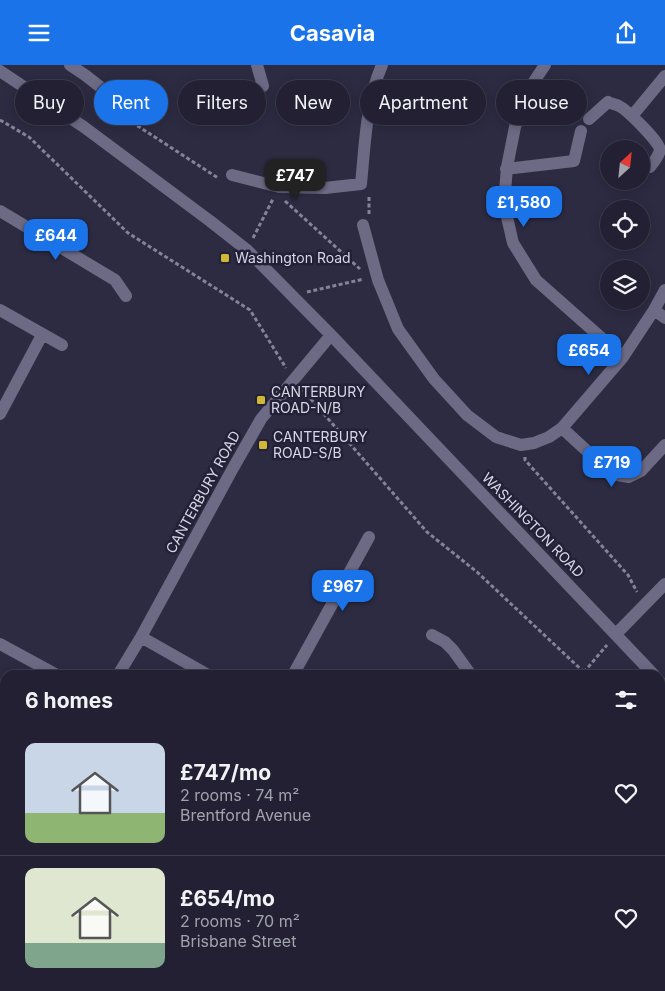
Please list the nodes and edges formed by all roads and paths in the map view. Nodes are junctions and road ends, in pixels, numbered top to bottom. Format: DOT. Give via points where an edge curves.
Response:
graph roads {
  1 [pos="70,65"];
  2 [pos="258,65"];
  3 [pos="382,65"];
  4 [pos="545,65"];
  5 [pos="89,70"];
  6 [pos="0,71"];
  7 [pos="665,76"];
  8 [pos="97,80"];
  9 [pos="261,80"];
  10 [pos="632,116"];
  11 [pos="589,119"];
  12 [pos="136,125"];
  13 [pos="581,131"];
  14 [pos="650,167"];
  15 [pos="506,169"];
  16 [pos="232,175"];
  17 [pos="361,184"];
  18 [pos="279,187"];
  19 [pos="0,211"];
  20 [pos="363,225"];
  21 [pos="247,250"];
  22 [pos="377,275"];
  23 [pos="665,290"];
  24 [pos="292,295"];
  25 [pos="126,296"];
  26 [pos="0,311"];
  27 [pos="660,314"];
  28 [pos="42,335"];
  29 [pos="331,335"];
  30 [pos="62,345"];
  31 [pos="623,357"];
  32 [pos="0,414"];
  33 [pos="562,428"];
  34 [pos="521,445"];
  35 [pos="665,445"];
  36 [pos="369,537"];
  37 [pos="665,585"];
  38 [pos="648,602"];
  39 [pos="432,635"];
  40 [pos="616,635"];
  41 [pos="141,637"];
  42 [pos="0,643"];
  43 [pos="48,670"];
  44 [pos="121,670"];
  45 [pos="199,670"];
  46 [pos="296,670"];
  47 [pos="467,670"];
  48 [pos="586,670"];
  49 [pos="649,670"];
  1 -- 5 [label="street"];
  2 -- 9 [label="street"];
  3 -- 17 [label="street" via="367,125"];
  4 -- 15 [label="street" via="529,89 515,127"];
  5 -- 8 [label="street"];
  6 -- 21 [label="street, WASHINGTON ROAD" via="84,127"];
  7 -- 10 [label="street"];
  10 -- 11 [label="street" via="621,106 608,102"];
  10 -- 14 [label="street" via="658,144 660,150"];
  12 -- 16 [label="path" via="221,180"];
  13 -- 15 [label="street" via="574,161"];
  15 -- 31 [label="street" via="504,204 514,243 536,280"];
  16 -- 18 [label="street"];
  17 -- 18 [label="street" via="325,188"];
  17 -- 20 [label="path" via="369,190 369,216"];
  18 -- 21 [label="path"];
  18 -- 22 [label="path" via="284,201 361,270"];
  19 -- 25 [label="street" via="115,280"];
  20 -- 22 [label="street"];
  21 -- 24 [label="street, WASHINGTON ROAD"];
  22 -- 24 [label="path"];
  22 -- 34 [label="street" via="398,329 434,379 467,415 496,437"];
  23 -- 27 [label="street"];
  24 -- 29 [label="street, WASHINGTON ROAD"];
  26 -- 28 [label="street"];
  27 -- 31 [label="street"];
  28 -- 30 [label="street"];
  28 -- 32 [label="street"];
  29 -- 40 [label="street, WASHINGTON ROAD"];
  29 -- 41 [label="street, CANTERBURY ROAD" via="261,419"];
  31 -- 33 [label="street"];
  33 -- 34 [label="street" via="550,437"];
  33 -- 35 [label="street" via="612,473 629,477 642,471"];
  34 -- 38 [label="path" via="525,459"];
  36 -- 46 [label="street"];
  37 -- 38 [label="street"];
  38 -- 40 [label="street"];
  39 -- 47 [label="street" via="445,642"];
  40 -- 48 [label="path"];
  40 -- 49 [label="street, WASHINGTON ROAD"];
  41 -- 44 [label="street, CANTERBURY ROAD"];
  41 -- 45 [label="street"];
  42 -- 43 [label="street"];
}
